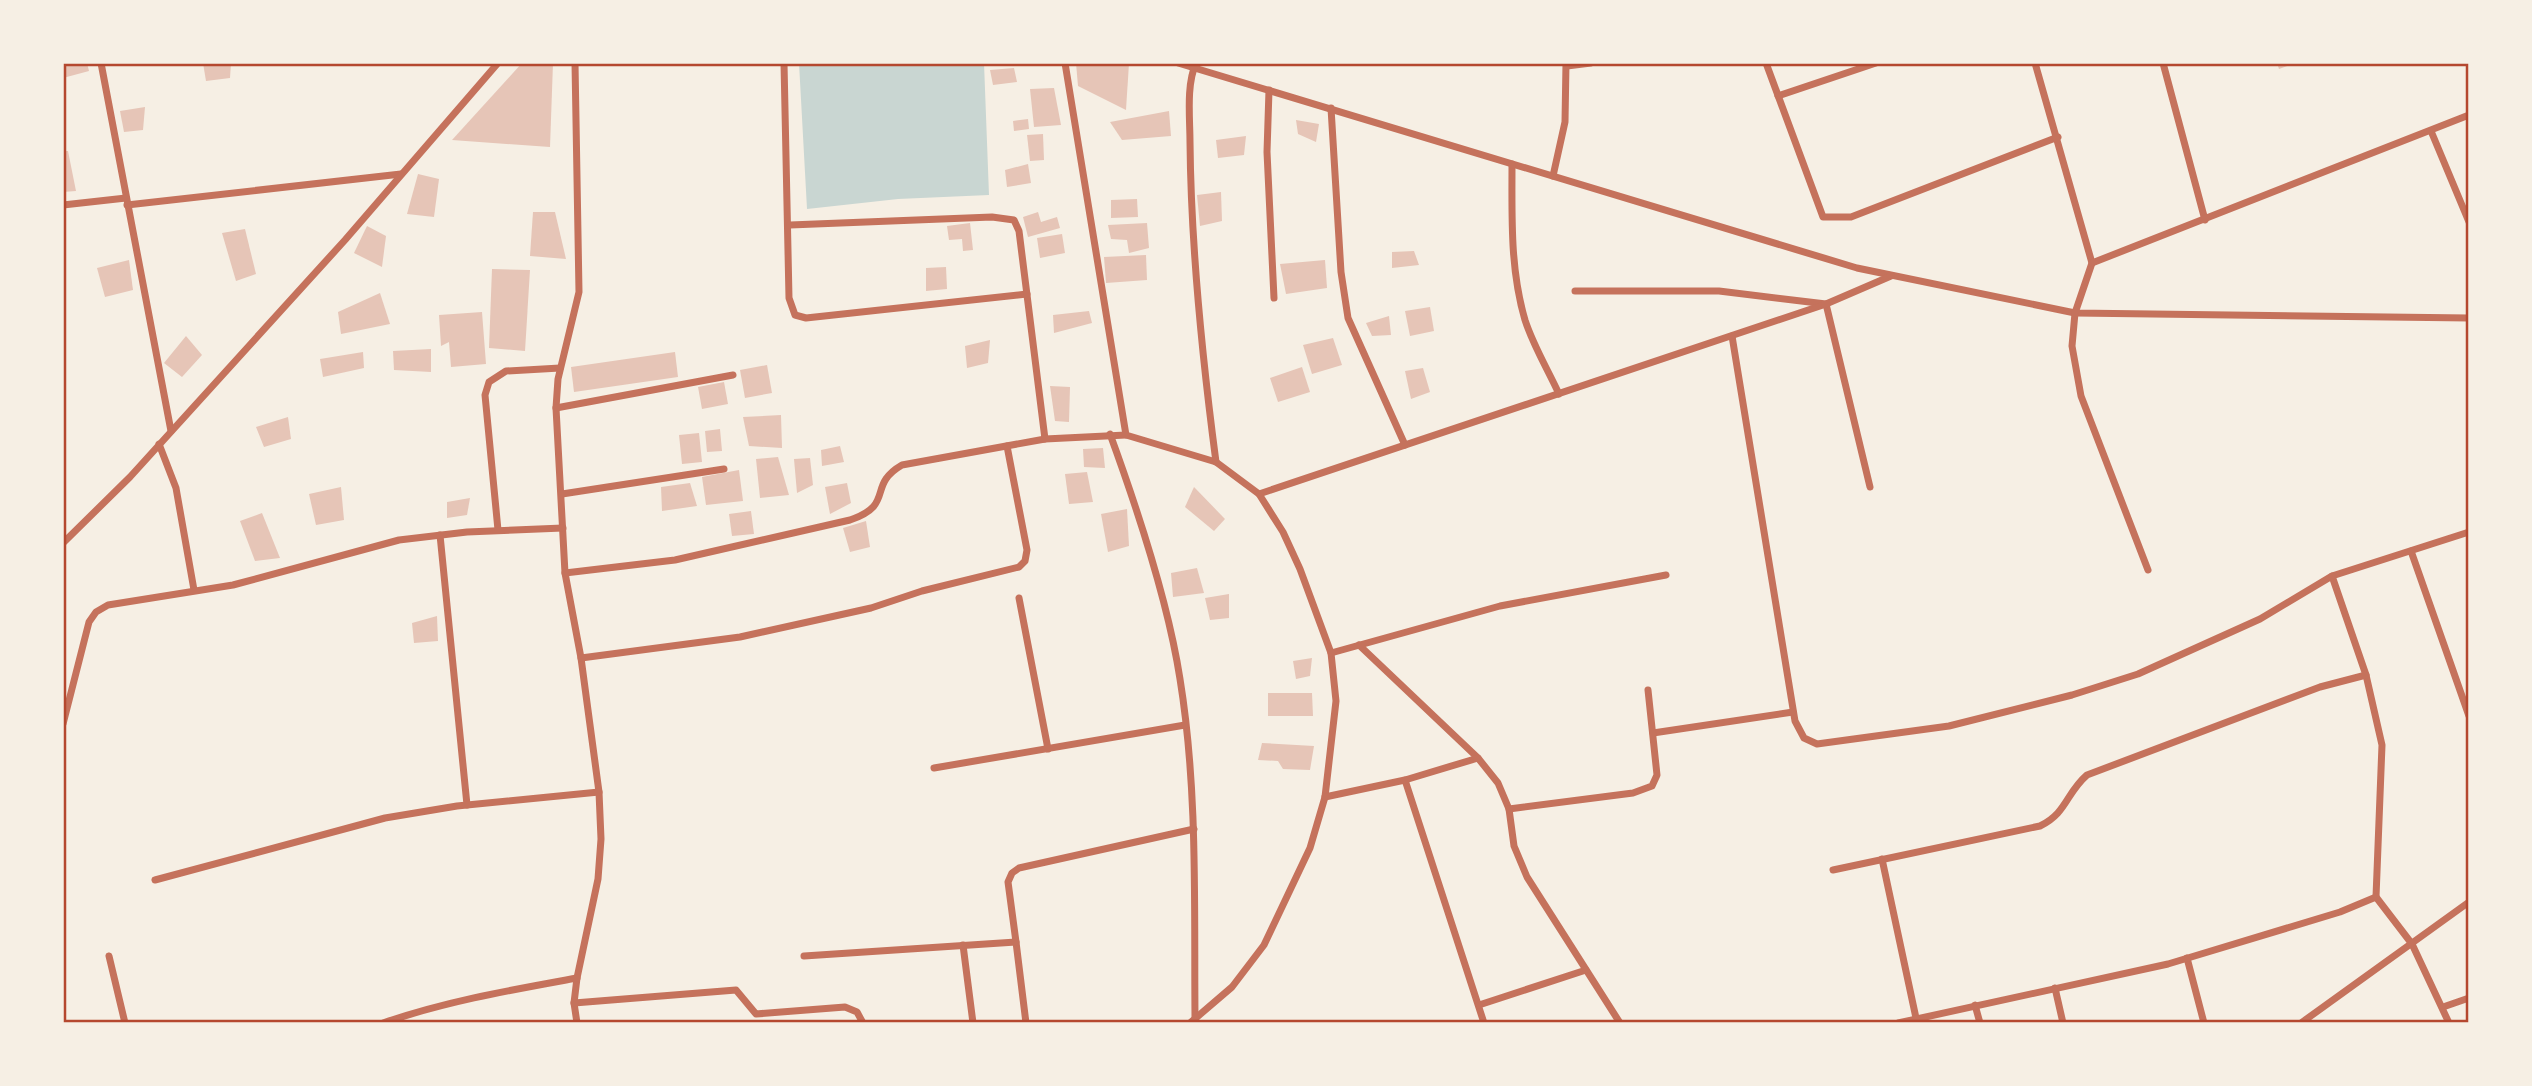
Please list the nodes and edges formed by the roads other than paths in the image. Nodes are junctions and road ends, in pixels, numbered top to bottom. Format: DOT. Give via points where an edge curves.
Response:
graph roads {
  1 [pos="101,63"];
  2 [pos="498,63"];
  3 [pos="575,63"];
  4 [pos="784,63"];
  5 [pos="1065,63"];
  6 [pos="1178,63"];
  7 [pos="1591,63"];
  8 [pos="1766,63"];
  9 [pos="1876,63"];
  10 [pos="2035,63"];
  11 [pos="2163,63"];
  12 [pos="1566,65"];
  13 [pos="1195,66"];
  14 [pos="1269,90"];
  15 [pos="1778,96"];
  16 [pos="1331,108"];
  17 [pos="2469,115"];
  18 [pos="2431,131"];
  19 [pos="2058,137"];
  20 [pos="1512,164"];
  21 [pos="402,174"];
  22 [pos="1553,176"];
  23 [pos="127,201"];
  24 [pos="63,205"];
  25 [pos="2205,220"];
  26 [pos="2469,222"];
  27 [pos="790,225"];
  28 [pos="2092,263"];
  29 [pos="1892,275"];
  30 [pos="1575,291"];
  31 [pos="1027,294"];
  32 [pos="1274,298"];
  33 [pos="1826,304"];
  34 [pos="2075,313"];
  35 [pos="2469,318"];
  36 [pos="1732,336"];
  37 [pos="560,368"];
  38 [pos="733,375"];
  39 [pos="1559,394"];
  40 [pos="556,408"];
  41 [pos="171,431"];
  42 [pos="1110,434"];
  43 [pos="1126,435"];
  44 [pos="1045,439"];
  45 [pos="159,444"];
  46 [pos="1405,445"];
  47 [pos="1007,446"];
  48 [pos="1216,462"];
  49 [pos="724,469"];
  50 [pos="1870,487"];
  51 [pos="562,494"];
  52 [pos="1259,494"];
  53 [pos="562,528"];
  54 [pos="498,530"];
  55 [pos="2469,532"];
  56 [pos="440,535"];
  57 [pos="63,543"];
  58 [pos="2411,551"];
  59 [pos="2148,570"];
  60 [pos="565,573"];
  61 [pos="1667,575"];
  62 [pos="2332,576"];
  63 [pos="194,590"];
  64 [pos="1019,598"];
  65 [pos="1359,645"];
  66 [pos="1331,653"];
  67 [pos="581,659"];
  68 [pos="2366,675"];
  69 [pos="1648,690"];
  70 [pos="1793,712"];
  71 [pos="2469,716"];
  72 [pos="63,724"];
  73 [pos="1185,725"];
  74 [pos="1653,733"];
  75 [pos="1048,749"];
  76 [pos="1478,758"];
  77 [pos="933,768"];
  78 [pos="1405,780"];
  79 [pos="599,792"];
  80 [pos="1325,797"];
  81 [pos="467,805"];
  82 [pos="1509,809"];
  83 [pos="1194,829"];
  84 [pos="1882,859"];
  85 [pos="1833,870"];
  86 [pos="155,880"];
  87 [pos="2376,897"];
  88 [pos="2469,902"];
  89 [pos="1016,942"];
  90 [pos="2412,944"];
  91 [pos="962,945"];
  92 [pos="108,956"];
  93 [pos="804,956"];
  94 [pos="2187,958"];
  95 [pos="1586,970"];
  96 [pos="577,978"];
  97 [pos="2055,988"];
  98 [pos="2469,998"];
  99 [pos="574,1003"];
  100 [pos="1479,1005"];
  101 [pos="1975,1005"];
  102 [pos="2443,1007"];
  103 [pos="1916,1018"];
  104 [pos="1192,1020"];
  105 [pos="125,1023"];
  106 [pos="383,1023"];
  107 [pos="577,1023"];
  108 [pos="863,1023"];
  109 [pos="973,1023"];
  110 [pos="1026,1023"];
  111 [pos="1485,1023"];
  112 [pos="1620,1023"];
  113 [pos="1898,1023"];
  114 [pos="1980,1023"];
  115 [pos="2063,1023"];
  116 [pos="2204,1023"];
  117 [pos="2301,1023"];
  118 [pos="2449,1023"];
  1 -- 23 [label="street"];
  2 -- 21 [label="street"];
  3 -- 37 [label="street" via="579,292"];
  4 -- 27 [label="street"];
  5 -- 43 [label="street"];
  6 -- 13 [label="street"];
  7 -- 12 [label="street"];
  8 -- 15 [label="street"];
  9 -- 15 [label="street"];
  10 -- 19 [label="street"];
  11 -- 25 [label="street"];
  12 -- 22 [label="street" via="1565,122"];
  13 -- 14 [label="street"];
  13 -- 48 [label="street" via="1190,182 1196,297"];
  14 -- 16 [label="street"];
  14 -- 32 [label="street"];
  15 -- 19 [label="street" via="1817,208 1823,217 1836,219"];
  16 -- 20 [label="street"];
  16 -- 46 [label="street" via="1348,318"];
  17 -- 18 [label="street"];
  18 -- 25 [label="street"];
  18 -- 26 [label="street"];
  19 -- 28 [label="street"];
  20 -- 22 [label="street"];
  20 -- 39 [label="street" via="1512,240 1518,290 1526,322"];
  21 -- 23 [label="street"];
  21 -- 41 [label="street"];
  22 -- 29 [label="street" via="1709,226"];
  23 -- 24 [label="street"];
  23 -- 41 [label="street"];
  25 -- 28 [label="street"];
  27 -- 31 [label="street" via="1005,217 1014,220 1019,231"];
  27 -- 31 [label="street" via="789,298 795,315 806,318"];
  28 -- 34 [label="street"];
  29 -- 33 [label="street"];
  29 -- 34 [label="street"];
  30 -- 33 [label="street" via="1746,292"];
  31 -- 44 [label="street"];
  33 -- 36 [label="street"];
  33 -- 50 [label="street"];
  34 -- 35 [label="street"];
  34 -- 59 [label="street" via="2072,346 2081,396"];
  36 -- 39 [label="street"];
  36 -- 70 [label="street"];
  37 -- 40 [label="street"];
  37 -- 54 [label="street" via="506,371 489,382 485,395"];
  38 -- 40 [label="street"];
  39 -- 46 [label="street"];
  40 -- 51 [label="street"];
  41 -- 45 [label="street"];
  42 -- 43 [label="street"];
  42 -- 44 [label="street"];
  42 -- 73 [label="street" via="1131,492 1173,646"];
  43 -- 48 [label="street"];
  44 -- 47 [label="street"];
  45 -- 57 [label="street"];
  45 -- 63 [label="street" via="176,488"];
  46 -- 52 [label="street"];
  47 -- 60 [label="street" via="902,465 884,478 875,507 850,520 675,560"];
  47 -- 67 [label="street" via="1027,550 1019,567 871,608 740,637"];
  48 -- 52 [label="street"];
  49 -- 51 [label="street"];
  51 -- 53 [label="street"];
  52 -- 66 [label="street" via="1300,569"];
  53 -- 54 [label="street"];
  53 -- 60 [label="street"];
  54 -- 56 [label="street"];
  55 -- 58 [label="street"];
  56 -- 63 [label="street" via="399,540 233,585"];
  56 -- 81 [label="street"];
  58 -- 62 [label="street"];
  58 -- 71 [label="street"];
  60 -- 67 [label="street"];
  61 -- 65 [label="street" via="1490,608"];
  62 -- 68 [label="street"];
  62 -- 70 [label="street" via="2260,619 2138,674 1986,717 1817,744 1804,738"];
  63 -- 72 [label="street" via="136,598 96,612 89,622"];
  64 -- 75 [label="street"];
  65 -- 66 [label="street"];
  65 -- 76 [label="street"];
  66 -- 80 [label="street" via="1336,701"];
  67 -- 79 [label="street"];
  68 -- 84 [label="street" via="2320,687 2087,775 2076,784 2063,811 2040,826"];
  68 -- 87 [label="street" via="2382,745"];
  69 -- 74 [label="street"];
  70 -- 74 [label="street"];
  73 -- 75 [label="street"];
  73 -- 83 [label="street"];
  74 -- 82 [label="street" via="1657,775 1646,790"];
  75 -- 77 [label="street"];
  76 -- 78 [label="street"];
  76 -- 82 [label="street" via="1498,783"];
  78 -- 80 [label="street"];
  78 -- 100 [label="street"];
  79 -- 81 [label="street"];
  79 -- 96 [label="street" via="598,879"];
  80 -- 104 [label="street" via="1310,848 1264,945 1232,987"];
  81 -- 86 [label="street" via="325,832"];
  82 -- 95 [label="street" via="1514,846 1527,877"];
  83 -- 89 [label="street" via="1019,868 1008,882"];
  83 -- 104 [label="street"];
  84 -- 85 [label="street"];
  84 -- 103 [label="street"];
  87 -- 90 [label="street"];
  87 -- 94 [label="street"];
  88 -- 90 [label="street"];
  89 -- 91 [label="street"];
  89 -- 110 [label="street"];
  90 -- 102 [label="street"];
  90 -- 117 [label="street"];
  91 -- 93 [label="street"];
  91 -- 109 [label="street"];
  92 -- 105 [label="street"];
  94 -- 97 [label="street"];
  94 -- 116 [label="street"];
  95 -- 100 [label="street"];
  95 -- 112 [label="street"];
  96 -- 99 [label="street"];
  96 -- 106 [label="street" via="469,998"];
  97 -- 101 [label="street"];
  97 -- 115 [label="street"];
  98 -- 102 [label="street"];
  99 -- 107 [label="street"];
  99 -- 108 [label="street" via="736,990 756,1014 845,1007 858,1012"];
  100 -- 111 [label="street"];
  101 -- 103 [label="street"];
  101 -- 114 [label="street"];
  102 -- 118 [label="street"];
  103 -- 113 [label="street"];
}
